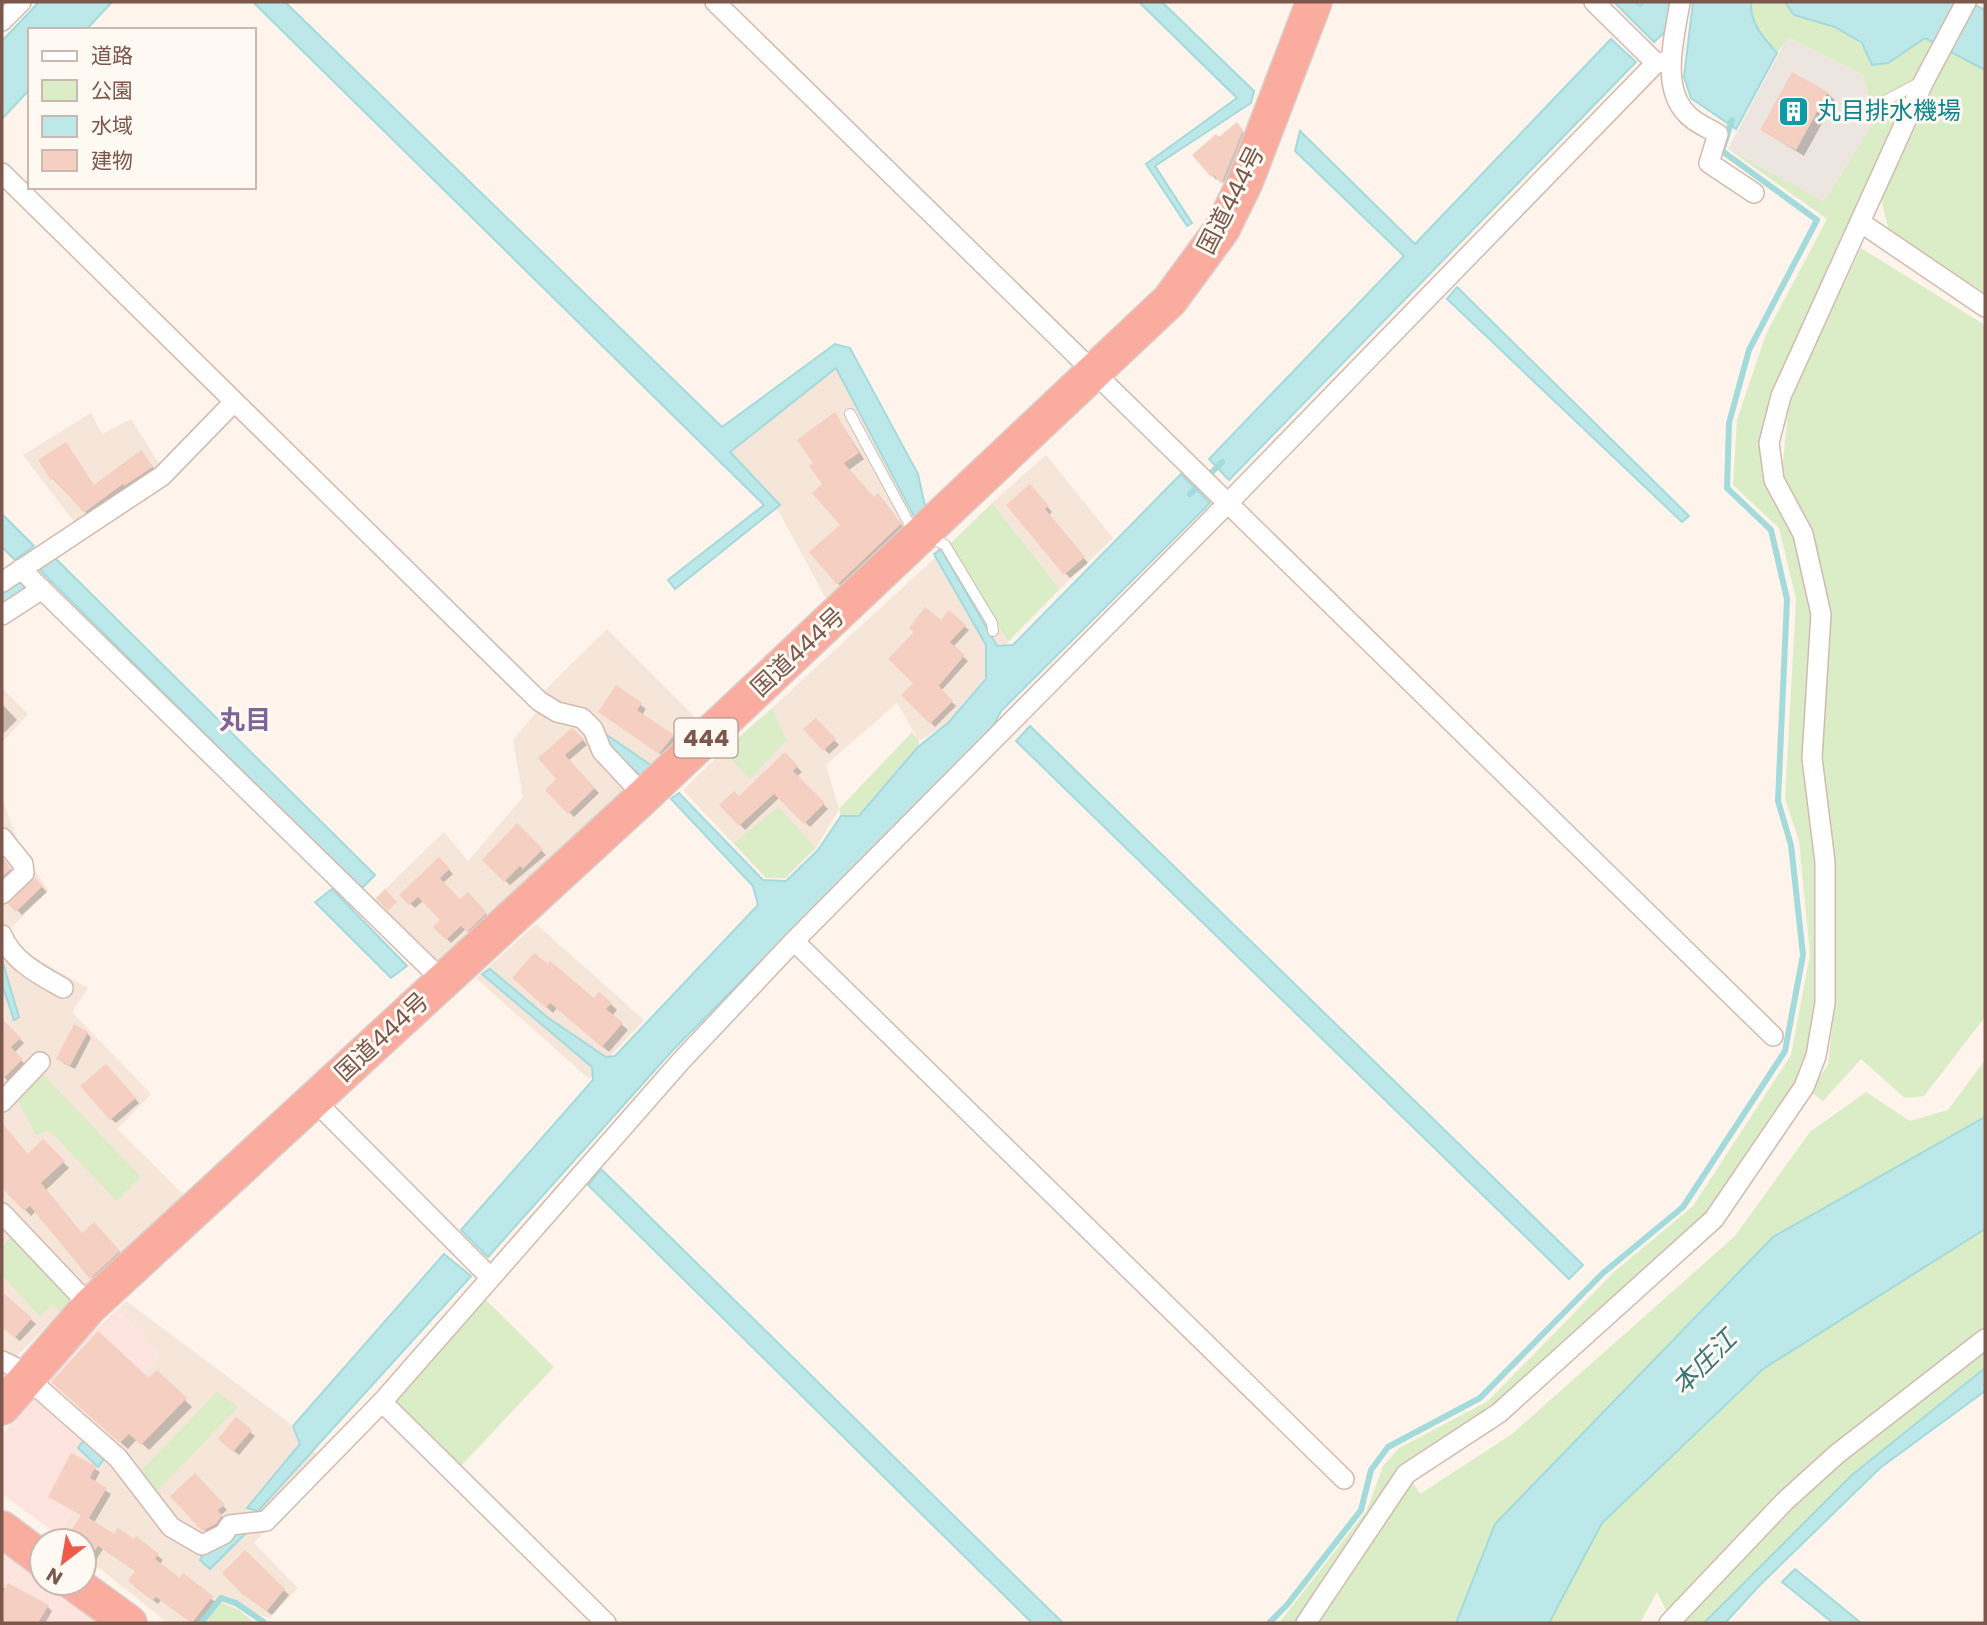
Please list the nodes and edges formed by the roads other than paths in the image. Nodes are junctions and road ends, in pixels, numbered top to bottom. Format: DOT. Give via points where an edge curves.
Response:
graph roads {
  1 [pos="20,2"];
  2 [pos="715,2"];
  3 [pos="1314,2"];
  4 [pos="1594,2"];
  5 [pos="1680,2"];
  6 [pos="1966,2"];
  7 [pos="2,21"];
  8 [pos="1664,62"];
  9 [pos="1924,81"];
  10 [pos="1872,107"];
  11 [pos="2,173"];
  12 [pos="1754,193"];
  13 [pos="1860,222"];
  14 [pos="1985,307"];
  15 [pos="1094,373"];
  16 [pos="233,403"];
  17 [pos="850,414"];
  18 [pos="1229,502"];
  19 [pos="925,532"];
  20 [pos="21,569"];
  21 [pos="2,582"];
  22 [pos="42,589"];
  23 [pos="2,615"];
  24 [pos="993,631"];
  25 [pos="644,796"];
  26 [pos="2,838"];
  27 [pos="2,894"];
  28 [pos="2,935"];
  29 [pos="794,941"];
  30 [pos="443,981"];
  31 [pos="63,988"];
  32 [pos="1773,1036"];
  33 [pos="40,1062"];
  34 [pos="314,1100"];
  35 [pos="2,1102"];
  36 [pos="2,1213"];
  37 [pos="489,1278"];
  38 [pos="90,1306"];
  39 [pos="1985,1339"];
  40 [pos="19,1371"];
  41 [pos="382,1402"];
  42 [pos="2,1407"];
  43 [pos="1344,1479"];
  44 [pos="2,1529"];
  45 [pos="28,1548"];
  46 [pos="93,1597"];
  47 [pos="128,1623"];
  48 [pos="606,1623"];
  49 [pos="1306,1623"];
  50 [pos="1669,1623"];
  1 -- 7 [label="street"];
  2 -- 15 [label="street"];
  3 -- 15 [label="highway, 国道444号 / 444" via="1222,229 1170,300"];
  4 -- 8 [label="street"];
  5 -- 8 [label="street"];
  6 -- 9 [label="street"];
  8 -- 12 [label="street" via="1685,113 1718,134 1709,163"];
  8 -- 18 [label="street"];
  9 -- 10 [label="lane"];
  9 -- 13 [label="street"];
  11 -- 16 [label="street"];
  13 -- 14 [label="street"];
  13 -- 49 [label="street" via="1781,396 1769,443 1774,480 1803,534 1821,614 1812,758 1825,862 1825,1003 1816,1056 1804,1087 1714,1219 1499,1413 1406,1474"];
  15 -- 18 [label="street"];
  15 -- 19 [label="highway, 国道444号 / 444"];
  16 -- 20 [label="street" via="162,476"];
  16 -- 25 [label="street" via="539,701 557,712 582,718 593,729 602,751"];
  17 -- 19 [label="lane" via="911,527"];
  18 -- 29 [label="street"];
  18 -- 32 [label="street"];
  19 -- 24 [label="lane" via="945,545"];
  19 -- 25 [label="highway, 国道444号 / 444"];
  20 -- 21 [label="street"];
  20 -- 22 [label="street"];
  22 -- 23 [label="street"];
  22 -- 30 [label="street"];
  25 -- 30 [label="highway, 国道444号 / 444"];
  26 -- 27 [label="street" via="23,864 24,873"];
  28 -- 31 [label="street" via="27,967"];
  29 -- 37 [label="street"];
  29 -- 43 [label="street"];
  30 -- 34 [label="highway, 国道444号 / 444"];
  33 -- 35 [label="street"];
  34 -- 37 [label="street"];
  34 -- 38 [label="highway, 国道444号 / 444"];
  36 -- 38 [label="street"];
  37 -- 41 [label="street"];
  38 -- 40 [label="highway, 国道444号 / 444"];
  39 -- 50 [label="street" via="1837,1454 1785,1501"];
  40 -- 41 [label="street" via="118,1458 171,1527 202,1545 224,1534 230,1525 266,1521"];
  40 -- 42 [label="highway, 国道444号 / 444"];
  41 -- 48 [label="street"];
  44 -- 45 [label="highway"];
  46 -- 47 [label="highway"];
}
